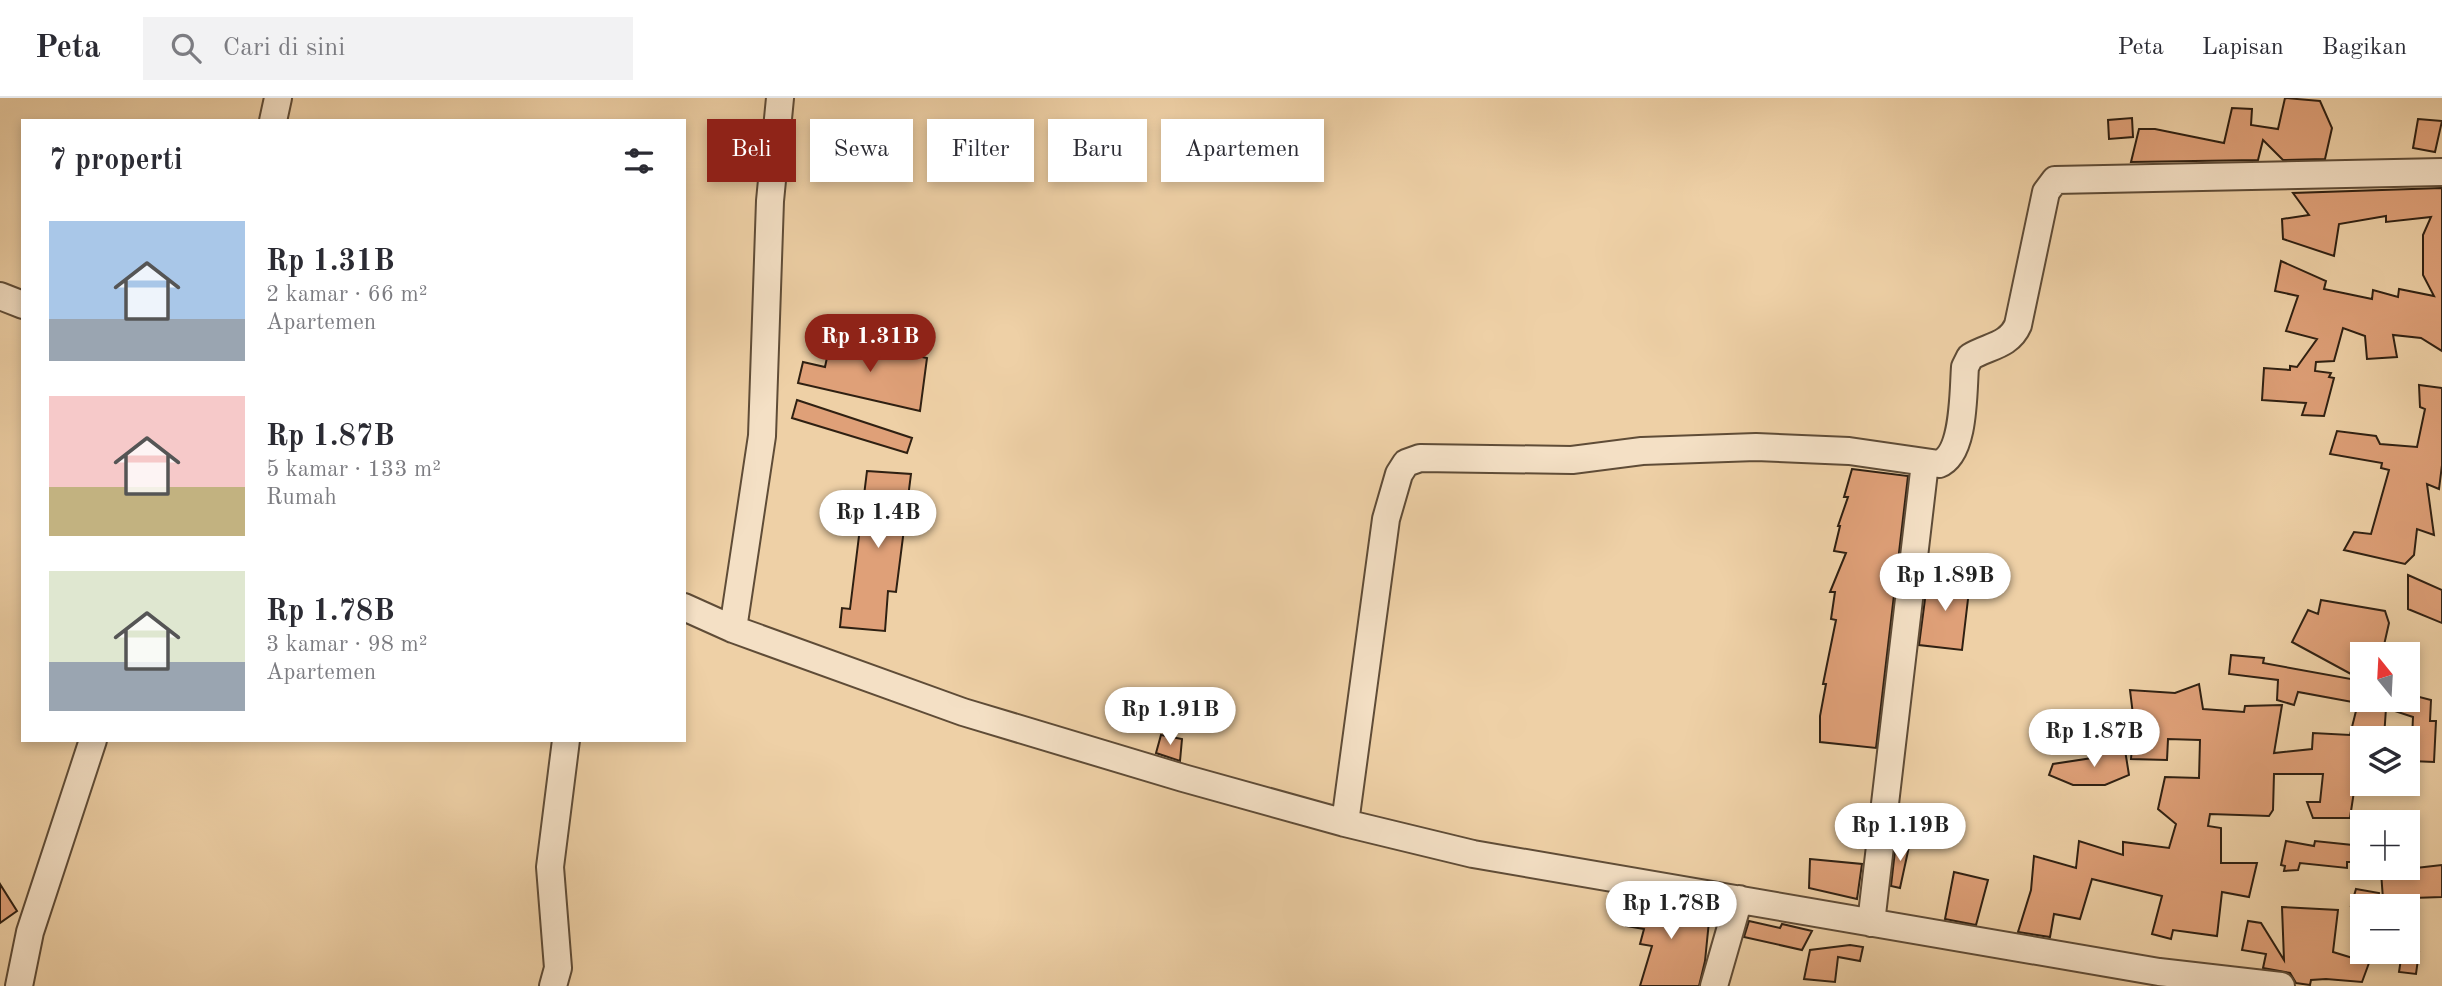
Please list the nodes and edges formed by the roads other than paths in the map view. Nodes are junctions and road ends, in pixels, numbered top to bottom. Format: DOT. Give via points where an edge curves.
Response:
graph roads {
  1 [pos="278,98"];
  2 [pos="780,98"];
  3 [pos="274,119"];
  4 [pos="2442,172"];
  5 [pos="0,296"];
  6 [pos="21,304"];
  7 [pos="1925,463"];
  8 [pos="686,608"];
  9 [pos="733,629"];
  10 [pos="92,742"];
  11 [pos="566,742"];
  12 [pos="1345,823"];
  13 [pos="1739,899"];
  14 [pos="1871,923"];
  15 [pos="19,986"];
  16 [pos="553,986"];
  17 [pos="1714,986"];
  18 [pos="2281,986"];
  1 -- 3 [label="street"];
  2 -- 9 [label="street" via="770,201 762,436"];
  4 -- 7 [label="street" via="2056,180 2046,192 2014,335 1970,357 1956,446 1943,463"];
  5 -- 6 [label="street"];
  7 -- 12 [label="street" via="1850,451 1756,447 1642,451 1572,460 1420,458 1406,463 1386,519"];
  7 -- 14 [label="street"];
  8 -- 9 [label="street"];
  9 -- 12 [label="street" via="963,712"];
  10 -- 15 [label="street" via="30,932"];
  11 -- 16 [label="street" via="550,867 558,968"];
  12 -- 13 [label="street" via="1473,854"];
  13 -- 14 [label="street"];
  13 -- 17 [label="street"];
  14 -- 18 [label="street" via="2159,972"];
}
